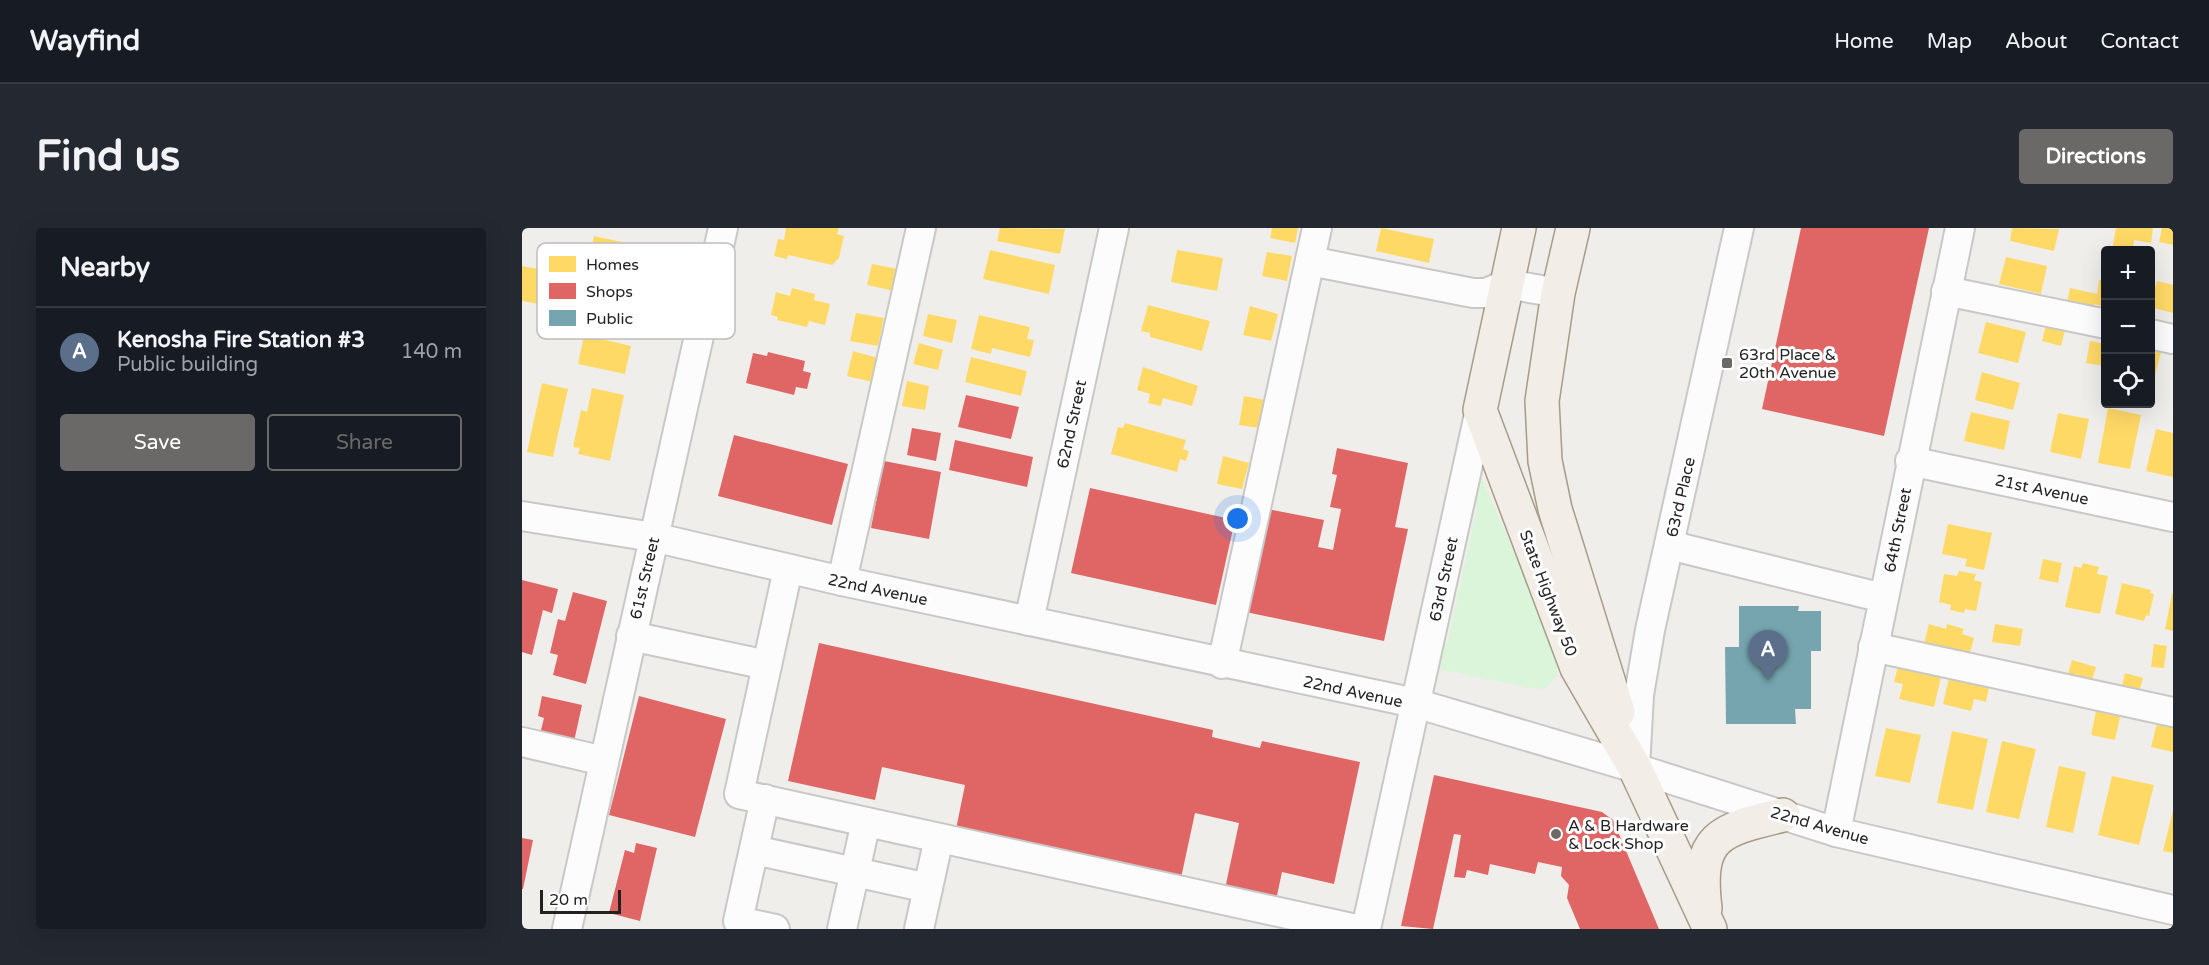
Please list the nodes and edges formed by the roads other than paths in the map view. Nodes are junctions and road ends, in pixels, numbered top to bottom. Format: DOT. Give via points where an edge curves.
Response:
graph roads {
  1 [pos="723,228"];
  2 [pos="921,228"];
  3 [pos="1114,228"];
  4 [pos="1317,228"];
  5 [pos="1519,228"];
  6 [pos="1573,228"];
  7 [pos="1739,228"];
  8 [pos="1960,228"];
  9 [pos="720,243"];
  10 [pos="1310,261"];
  11 [pos="1507,284"];
  12 [pos="1946,291"];
  13 [pos="1558,293"];
  14 [pos="2101,323"];
  15 [pos="2155,335"];
  16 [pos="698,339"];
  17 [pos="2173,339"];
  18 [pos="1480,410"];
  19 [pos="1910,461"];
  20 [pos="522,516"];
  21 [pos="2173,517"];
  22 [pos="653,537"];
  23 [pos="1669,545"];
  24 [pos="788,569"];
  25 [pos="842,582"];
  26 [pos="1883,598"];
  27 [pos="1029,621"];
  28 [pos="631,636"];
  29 [pos="1873,647"];
  30 [pos="1222,664"];
  31 [pos="767,665"];
  32 [pos="1415,703"];
  33 [pos="2173,712"];
  34 [pos="522,742"];
  35 [pos="604,761"];
  36 [pos="1635,768"];
  37 [pos="765,799"];
  38 [pos="1783,815"];
  39 [pos="866,822"];
  40 [pos="1836,832"];
  41 [pos="939,838"];
  42 [pos="754,850"];
  43 [pos="855,873"];
  44 [pos="928,888"];
  45 [pos="2173,910"];
  46 [pos="1708,925"];
  47 [pos="567,929"];
  48 [pos="775,929"];
  49 [pos="842,929"];
  50 [pos="919,929"];
  51 [pos="1356,929"];
  52 [pos="1366,929"];
  1 -- 9 [label="street, 61st Street"];
  2 -- 25 [label="street"];
  3 -- 27 [label="street, 62nd Street"];
  4 -- 10 [label="street"];
  5 -- 11 [label="main road, 63rd Street"];
  6 -- 13 [label="main road"];
  7 -- 23 [label="street, 63rd Place"];
  8 -- 12 [label="street, 64th Street"];
  10 -- 11 [label="street" via="1473,293 1486,293"];
  10 -- 30 [label="street"];
  11 -- 13 [label="street"];
  11 -- 18 [label="main road, 63rd Street"];
  12 -- 14 [label="street"];
  12 -- 19 [label="street, 64th Street"];
  13 -- 36 [label="main road" via="1542,401 1545,461 1555,509"];
  15 -- 17 [label="street"];
  16 -- 22 [label="street, 61st Street"];
  18 -- 32 [label="street, 63rd Street"];
  18 -- 36 [label="main road, State Highway 50" via="1577,668"];
  19 -- 21 [label="street, 21st Avenue"];
  19 -- 26 [label="street, 64th Street"];
  20 -- 22 [label="street, 22nd Avenue"];
  22 -- 24 [label="street, 22nd Avenue"];
  22 -- 28 [label="street, 61st Street"];
  23 -- 26 [label="street"];
  23 -- 36 [label="street, 63rd Place" via="1638,695"];
  24 -- 25 [label="street, 22nd Avenue"];
  24 -- 31 [label="street"];
  25 -- 27 [label="street, 22nd Avenue"];
  26 -- 29 [label="street, 64th Street"];
  27 -- 30 [label="street, 22nd Avenue"];
  28 -- 31 [label="street"];
  28 -- 35 [label="street, 61st Street"];
  29 -- 33 [label="street"];
  29 -- 40 [label="street, 64th Street"];
  30 -- 32 [label="street, 22nd Avenue"];
  31 -- 37 [label="street" via="739,794"];
  32 -- 36 [label="street, 22nd Avenue"];
  32 -- 52 [label="street, 63rd Street"];
  34 -- 35 [label="street"];
  35 -- 47 [label="street, 61st Street"];
  36 -- 38 [label="street, 22nd Avenue"];
  36 -- 46 [label="main road"];
  37 -- 39 [label="street"];
  37 -- 42 [label="street"];
  38 -- 40 [label="street, 22nd Avenue"];
  38 -- 46 [label="main road" via="1736,826 1712,844 1701,879"];
  39 -- 41 [label="street"];
  39 -- 43 [label="street"];
  40 -- 45 [label="street, 22nd Avenue"];
  41 -- 44 [label="street"];
  41 -- 51 [label="street"];
  42 -- 43 [label="street"];
  42 -- 48 [label="street" via="738,921"];
  43 -- 44 [label="street"];
  43 -- 49 [label="street"];
  44 -- 50 [label="street"];
}
